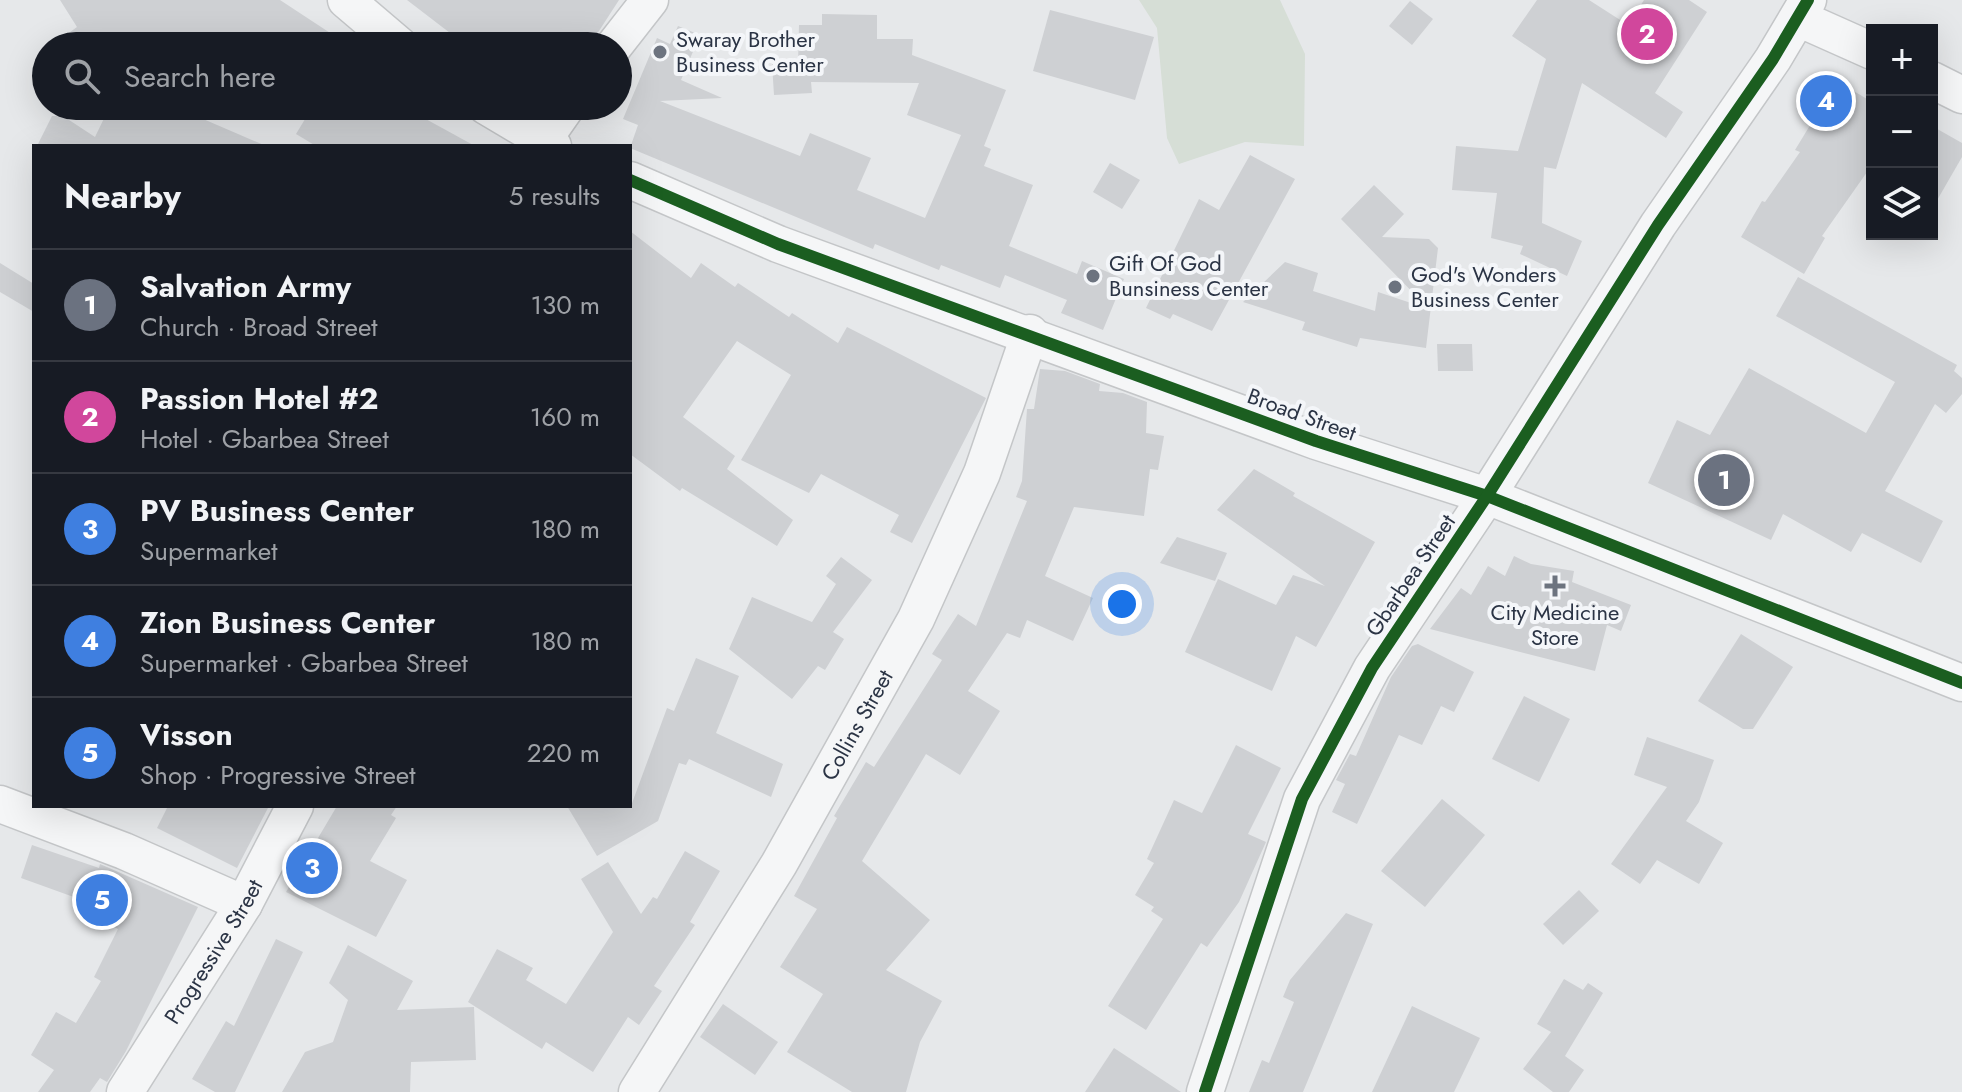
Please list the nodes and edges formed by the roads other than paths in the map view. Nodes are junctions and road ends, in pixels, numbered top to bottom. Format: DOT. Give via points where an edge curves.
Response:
graph roads {
  1 [pos="346,0"];
  2 [pos="650,0"];
  3 [pos="1803,9"];
  4 [pos="384,32"];
  5 [pos="625,32"];
  6 [pos="1866,47"];
  7 [pos="1938,83"];
  8 [pos="1962,95"];
  9 [pos="507,120"];
  10 [pos="559,120"];
  11 [pos="544,144"];
  12 [pos="632,181"];
  13 [pos="1030,333"];
  14 [pos="1487,496"];
  15 [pos="1962,683"];
  16 [pos="0,804"];
  17 [pos="294,808"];
  18 [pos="244,904"];
  19 [pos="125,1092"];
  20 [pos="637,1092"];
  21 [pos="1205,1092"];
  1 -- 4 [label="street"];
  2 -- 5 [label="street"];
  3 -- 6 [label="street"];
  3 -- 14 [label="street, Gbarbea Street" via="1658,225"];
  7 -- 8 [label="street"];
  9 -- 11 [label="street"];
  10 -- 11 [label="street"];
  12 -- 13 [label="street, Broad Street" via="778,244"];
  13 -- 14 [label="street, Broad Street" via="1316,441"];
  13 -- 20 [label="street, Collins Street" via="982,473 916,619 779,864"];
  14 -- 15 [label="street, Broad Street"];
  14 -- 21 [label="street, Gbarbea Street" via="1372,668 1302,799"];
  16 -- 18 [label="street"];
  17 -- 18 [label="street, Progressive Street"];
  18 -- 19 [label="street, Progressive Street"];
}
